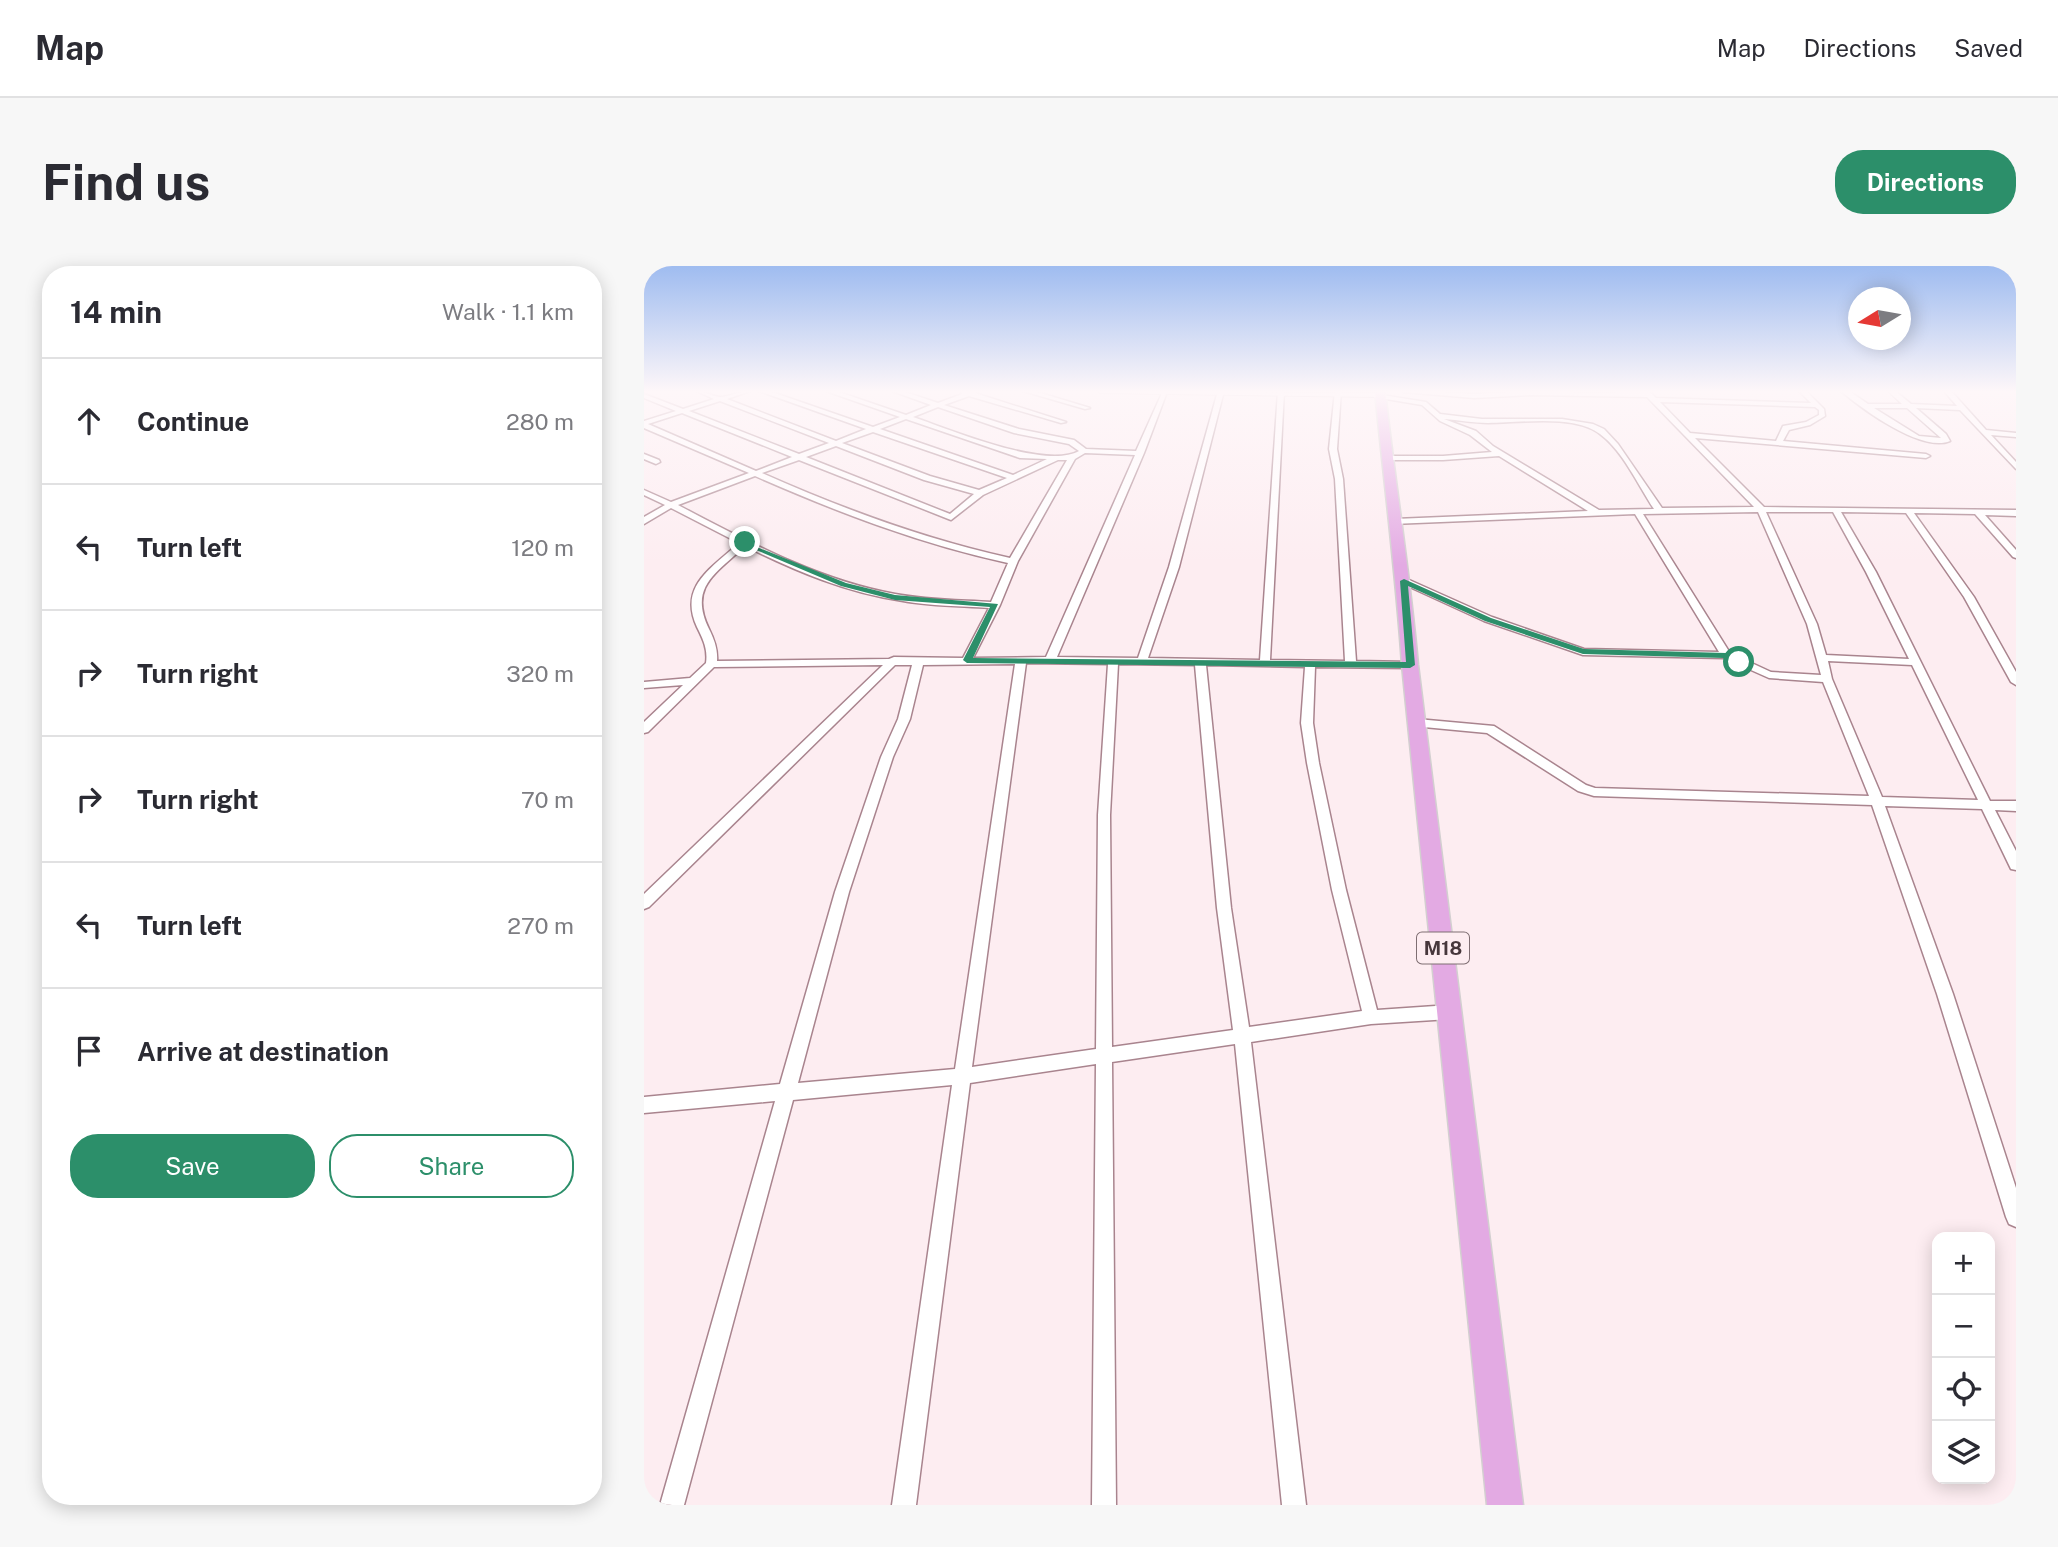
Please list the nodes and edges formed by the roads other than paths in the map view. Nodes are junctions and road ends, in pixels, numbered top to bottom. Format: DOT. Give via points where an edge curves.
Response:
graph roads {
  1 [pos="702,449"];
  2 [pos="775,449"];
  3 [pos="822,449"];
  4 [pos="848,449"];
  5 [pos="929,449"];
  6 [pos="999,449"];
  7 [pos="1081,449"];
  8 [pos="1141,449"];
  9 [pos="1205,449"];
  10 [pos="1278,449"];
  11 [pos="1334,449"];
  12 [pos="1387,449"];
  13 [pos="1493,449"];
  14 [pos="1616,449"];
  15 [pos="1702,449"];
  16 [pos="1851,449"];
  17 [pos="1921,449"];
  18 [pos="1999,449"];
  19 [pos="1084,451"];
  20 [pos="1140,453"];
  21 [pos="1500,454"];
  22 [pos="644,456"];
  23 [pos="2006,456"];
  24 [pos="2016,457"];
  25 [pos="797,458"];
  26 [pos="1056,458"];
  27 [pos="1072,458"];
  28 [pos="1388,458"];
  29 [pos="656,462"];
  30 [pos="2016,467"];
  31 [pos="757,472"];
  32 [pos="1012,477"];
  33 [pos="644,492"];
  34 [pos="980,493"];
  35 [pos="671,505"];
  36 [pos="1761,509"];
  37 [pos="1836,509"];
  38 [pos="1659,510"];
  39 [pos="1637,511"];
  40 [pos="1909,511"];
  41 [pos="1596,512"];
  42 [pos="1978,512"];
  43 [pos="2016,513"];
  44 [pos="644,522"];
  45 [pos="1395,522"];
  46 [pos="745,542"];
  47 [pos="2016,555"];
  48 [pos="1013,561"];
  49 [pos="1404,581"];
  50 [pos="995,605"];
  51 [pos="1726,655"];
  52 [pos="1821,658"];
  53 [pos="894,660"];
  54 [pos="919,660"];
  55 [pos="967,660"];
  56 [pos="1050,660"];
  57 [pos="1021,661"];
  58 [pos="1112,661"];
  59 [pos="1142,661"];
  60 [pos="1200,662"];
  61 [pos="1265,662"];
  62 [pos="1914,662"];
  63 [pos="711,664"];
  64 [pos="1310,664"];
  65 [pos="1351,664"];
  66 [pos="1410,665"];
  67 [pos="1827,679"];
  68 [pos="693,681"];
  69 [pos="2016,682"];
  70 [pos="644,685"];
  71 [pos="1417,723"];
  72 [pos="644,729"];
  73 [pos="1877,800"];
  74 [pos="1987,805"];
  75 [pos="2016,806"];
  76 [pos="2016,865"];
  77 [pos="644,903"];
  78 [pos="1450,1012"];
  79 [pos="1371,1017"];
  80 [pos="1242,1035"];
  81 [pos="1106,1054"];
  82 [pos="961,1076"];
  83 [pos="789,1091"];
  84 [pos="644,1105"];
  85 [pos="2016,1217"];
  86 [pos="673,1505"];
  87 [pos="904,1505"];
  88 [pos="1104,1505"];
  89 [pos="1294,1505"];
  90 [pos="1505,1505"];
  1 -- 31 [label="street"];
  2 -- 25 [label="street"];
  3 -- 25 [label="street"];
  4 -- 34 [label="street"];
  5 -- 32 [label="street"];
  6 -- 26 [label="street" via="1023,457"];
  7 -- 19 [label="street"];
  8 -- 20 [label="street"];
  9 -- 59 [label="street" via="1174,567"];
  10 -- 61 [label="street"];
  11 -- 65 [label="street"];
  12 -- 28 [label="main road, M18"];
  13 -- 21 [label="street"];
  14 -- 38 [label="street"];
  15 -- 36 [label="street"];
  16 -- 17 [label="street" via="1926,456"];
  18 -- 23 [label="street"];
  19 -- 20 [label="street"];
  19 -- 27 [label="street"];
  20 -- 56 [label="street"];
  21 -- 28 [label="street"];
  21 -- 41 [label="street"];
  22 -- 29 [label="street"];
  23 -- 24 [label="street"];
  23 -- 30 [label="street"];
  25 -- 31 [label="street"];
  25 -- 34 [label="street" via="951,517"];
  26 -- 27 [label="street"];
  26 -- 32 [label="street"];
  27 -- 48 [label="street"];
  28 -- 45 [label="main road, M18"];
  31 -- 35 [label="street"];
  31 -- 48 [label="street" via="884,527 963,552"];
  32 -- 34 [label="street"];
  33 -- 35 [label="street"];
  35 -- 44 [label="street"];
  35 -- 46 [label="street"];
  36 -- 37 [label="street"];
  36 -- 38 [label="street"];
  36 -- 52 [label="street" via="1812,624"];
  37 -- 40 [label="street"];
  37 -- 62 [label="street"];
  38 -- 39 [label="street"];
  39 -- 41 [label="street"];
  39 -- 51 [label="street"];
  40 -- 42 [label="street"];
  40 -- 69 [label="street" via="1969,597"];
  41 -- 45 [label="street"];
  42 -- 43 [label="street"];
  42 -- 47 [label="street"];
  45 -- 49 [label="main road, M18"];
  46 -- 50 [label="street" via="843,585 895,598"];
  46 -- 63 [label="street" via="696,596 695,606 712,652"];
  48 -- 50 [label="street"];
  49 -- 51 [label="street" via="1488,620 1583,652"];
  49 -- 66 [label="main road, M18"];
  50 -- 55 [label="street"];
  51 -- 67 [label="street" via="1769,675"];
  52 -- 62 [label="street"];
  52 -- 67 [label="street"];
  53 -- 54 [label="street"];
  53 -- 63 [label="street"];
  53 -- 77 [label="street"];
  54 -- 55 [label="street"];
  54 -- 83 [label="street" via="904,719 842,892"];
  55 -- 57 [label="street"];
  56 -- 57 [label="street"];
  56 -- 58 [label="street"];
  57 -- 82 [label="street"];
  58 -- 59 [label="street"];
  58 -- 81 [label="street" via="1104,815"];
  59 -- 60 [label="street"];
  60 -- 61 [label="street"];
  60 -- 80 [label="street" via="1224,908"];
  61 -- 64 [label="street"];
  62 -- 74 [label="street"];
  63 -- 68 [label="street"];
  64 -- 65 [label="street"];
  64 -- 79 [label="street" via="1307,723 1313,763"];
  65 -- 66 [label="street"];
  66 -- 71 [label="main road, M18"];
  67 -- 73 [label="street"];
  68 -- 70 [label="street"];
  68 -- 72 [label="street"];
  71 -- 73 [label="street" via="1490,729 1594,792"];
  71 -- 78 [label="main road, M18"];
  73 -- 74 [label="street"];
  73 -- 85 [label="street"];
  74 -- 75 [label="street"];
  74 -- 76 [label="street"];
  78 -- 79 [label="street"];
  78 -- 90 [label="main road, M18"];
  79 -- 80 [label="street"];
  80 -- 81 [label="street"];
  80 -- 89 [label="street"];
  81 -- 82 [label="street"];
  81 -- 88 [label="street"];
  82 -- 83 [label="street"];
  82 -- 87 [label="street"];
  83 -- 84 [label="street"];
  83 -- 86 [label="street"];
}
